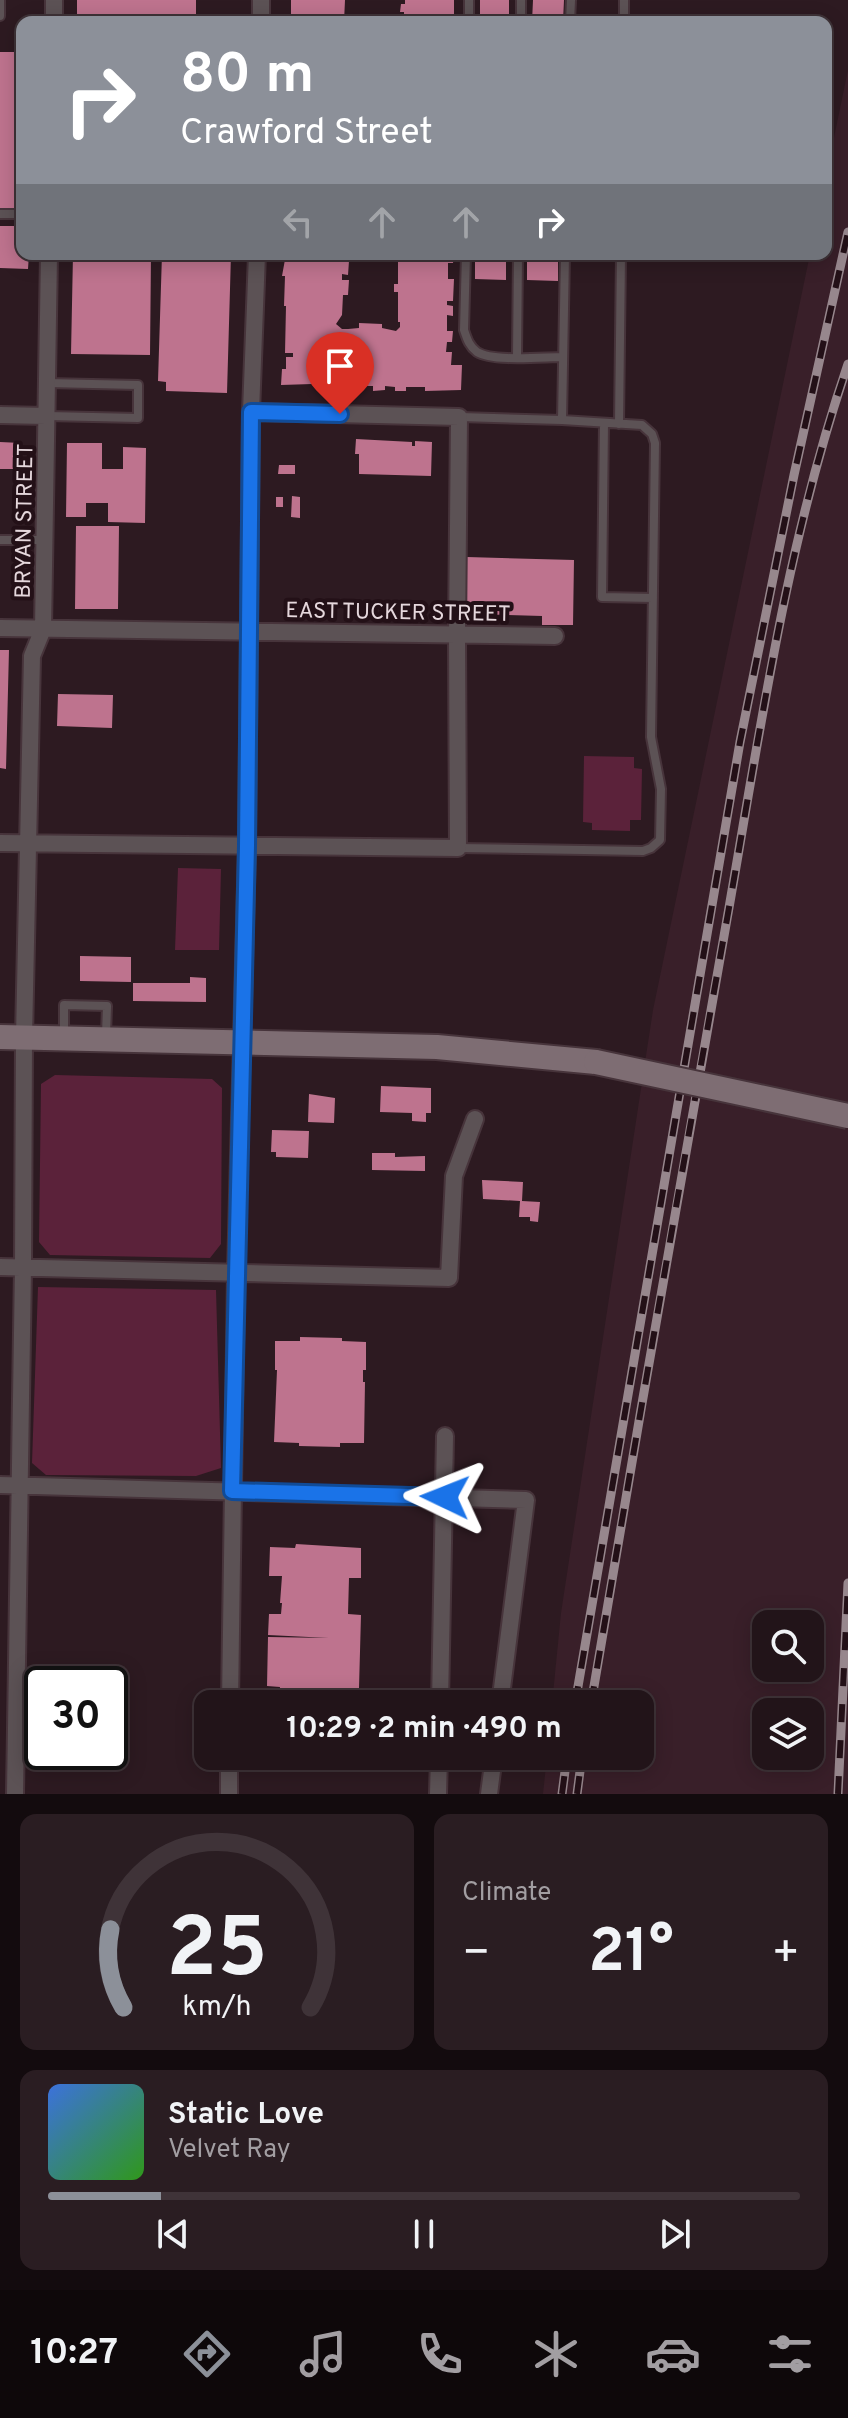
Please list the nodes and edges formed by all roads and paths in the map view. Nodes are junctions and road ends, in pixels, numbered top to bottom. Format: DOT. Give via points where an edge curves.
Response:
graph roads {
  1 [pos="0,0"];
  2 [pos="0,16"];
  3 [pos="49,260"];
  4 [pos="257,260"];
  5 [pos="466,260"];
  6 [pos="518,260"];
  7 [pos="565,260"];
  8 [pos="621,260"];
  9 [pos="517,357"];
  10 [pos="563,357"];
  11 [pos="47,383"];
  12 [pos="251,412"];
  13 [pos="0,415"];
  14 [pos="46,416"];
  15 [pos="459,417"];
  16 [pos="562,420"];
  17 [pos="604,423"];
  18 [pos="619,424"];
  19 [pos="0,540"];
  20 [pos="44,540"];
  21 [pos="653,598"];
  22 [pos="0,628"];
  23 [pos="43,629"];
  24 [pos="247,630"];
  25 [pos="457,635"];
  26 [pos="555,636"];
  27 [pos="0,843"];
  28 [pos="27,843"];
  29 [pos="247,846"];
  30 [pos="458,848"];
  31 [pos="12,1037"];
  32 [pos="64,1039"];
  33 [pos="106,1040"];
  34 [pos="242,1043"];
  35 [pos="848,1116"];
  36 [pos="475,1119"];
  37 [pos="0,1267"];
  38 [pos="23,1267"];
  39 [pos="236,1273"];
  40 [pos="445,1436"];
  41 [pos="0,1485"];
  42 [pos="19,1485"];
  43 [pos="232,1491"];
  44 [pos="445,1497"];
  45 [pos="230,1690"];
  46 [pos="440,1690"];
  47 [pos="502,1690"];
  48 [pos="229,1770"];
  49 [pos="439,1770"];
  50 [pos="492,1770"];
  51 [pos="15,1794"];
  52 [pos="229,1794"];
  53 [pos="438,1794"];
  54 [pos="489,1794"];
  1 -- 2 [label="lane"];
  3 -- 11 [label="street, BRYAN STREET"];
  4 -- 12 [label="street"];
  5 -- 9 [label="lane" via="467,341 480,354"];
  6 -- 9 [label="lane"];
  7 -- 10 [label="lane"];
  8 -- 18 [label="lane"];
  9 -- 10 [label="lane"];
  10 -- 16 [label="lane"];
  11 -- 14 [label="street, BRYAN STREET"];
  11 -- 14 [label="lane" via="138,385 138,418"];
  12 -- 15 [label="street"];
  12 -- 24 [label="street"];
  13 -- 14 [label="street"];
  14 -- 20 [label="street, BRYAN STREET"];
  15 -- 16 [label="lane"];
  15 -- 25 [label="street"];
  16 -- 17 [label="lane"];
  17 -- 18 [label="lane"];
  17 -- 21 [label="lane" via="602,597"];
  18 -- 21 [label="lane" via="642,425 655,443"];
  19 -- 20 [label="lane"];
  20 -- 23 [label="street, BRYAN STREET"];
  21 -- 30 [label="lane" via="651,737 661,789 660,840 643,851"];
  22 -- 23 [label="street, EAST TUCKER STREET"];
  23 -- 24 [label="street, EAST TUCKER STREET"];
  23 -- 28 [label="street, BRYAN STREET" via="32,656"];
  24 -- 25 [label="street, EAST TUCKER STREET"];
  24 -- 29 [label="street"];
  25 -- 26 [label="street, EAST TUCKER STREET"];
  25 -- 30 [label="street"];
  27 -- 28 [label="street"];
  28 -- 29 [label="street"];
  28 -- 31 [label="street, BRYAN STREET"];
  29 -- 30 [label="street"];
  29 -- 34 [label="street"];
  31 -- 32 [label="street"];
  31 -- 38 [label="street, BRYAN STREET"];
  32 -- 33 [label="street"];
  32 -- 33 [label="lane" via="64,1005 107,1006"];
  33 -- 34 [label="street"];
  34 -- 35 [label="street, bridge" via="437,1047 596,1062"];
  34 -- 39 [label="street"];
  36 -- 39 [label="street" via="454,1176 449,1278"];
  37 -- 38 [label="street"];
  38 -- 39 [label="street"];
  38 -- 42 [label="street, BRYAN STREET"];
  39 -- 43 [label="street"];
  40 -- 44 [label="street"];
  41 -- 42 [label="street"];
  42 -- 43 [label="street"];
  42 -- 51 [label="street, BRYAN STREET"];
  43 -- 44 [label="street"];
  43 -- 45 [label="street"];
  44 -- 46 [label="street"];
  44 -- 47 [label="street" via="526,1500"];
  48 -- 52 [label="street"];
  49 -- 53 [label="street"];
  50 -- 54 [label="street"];
}
